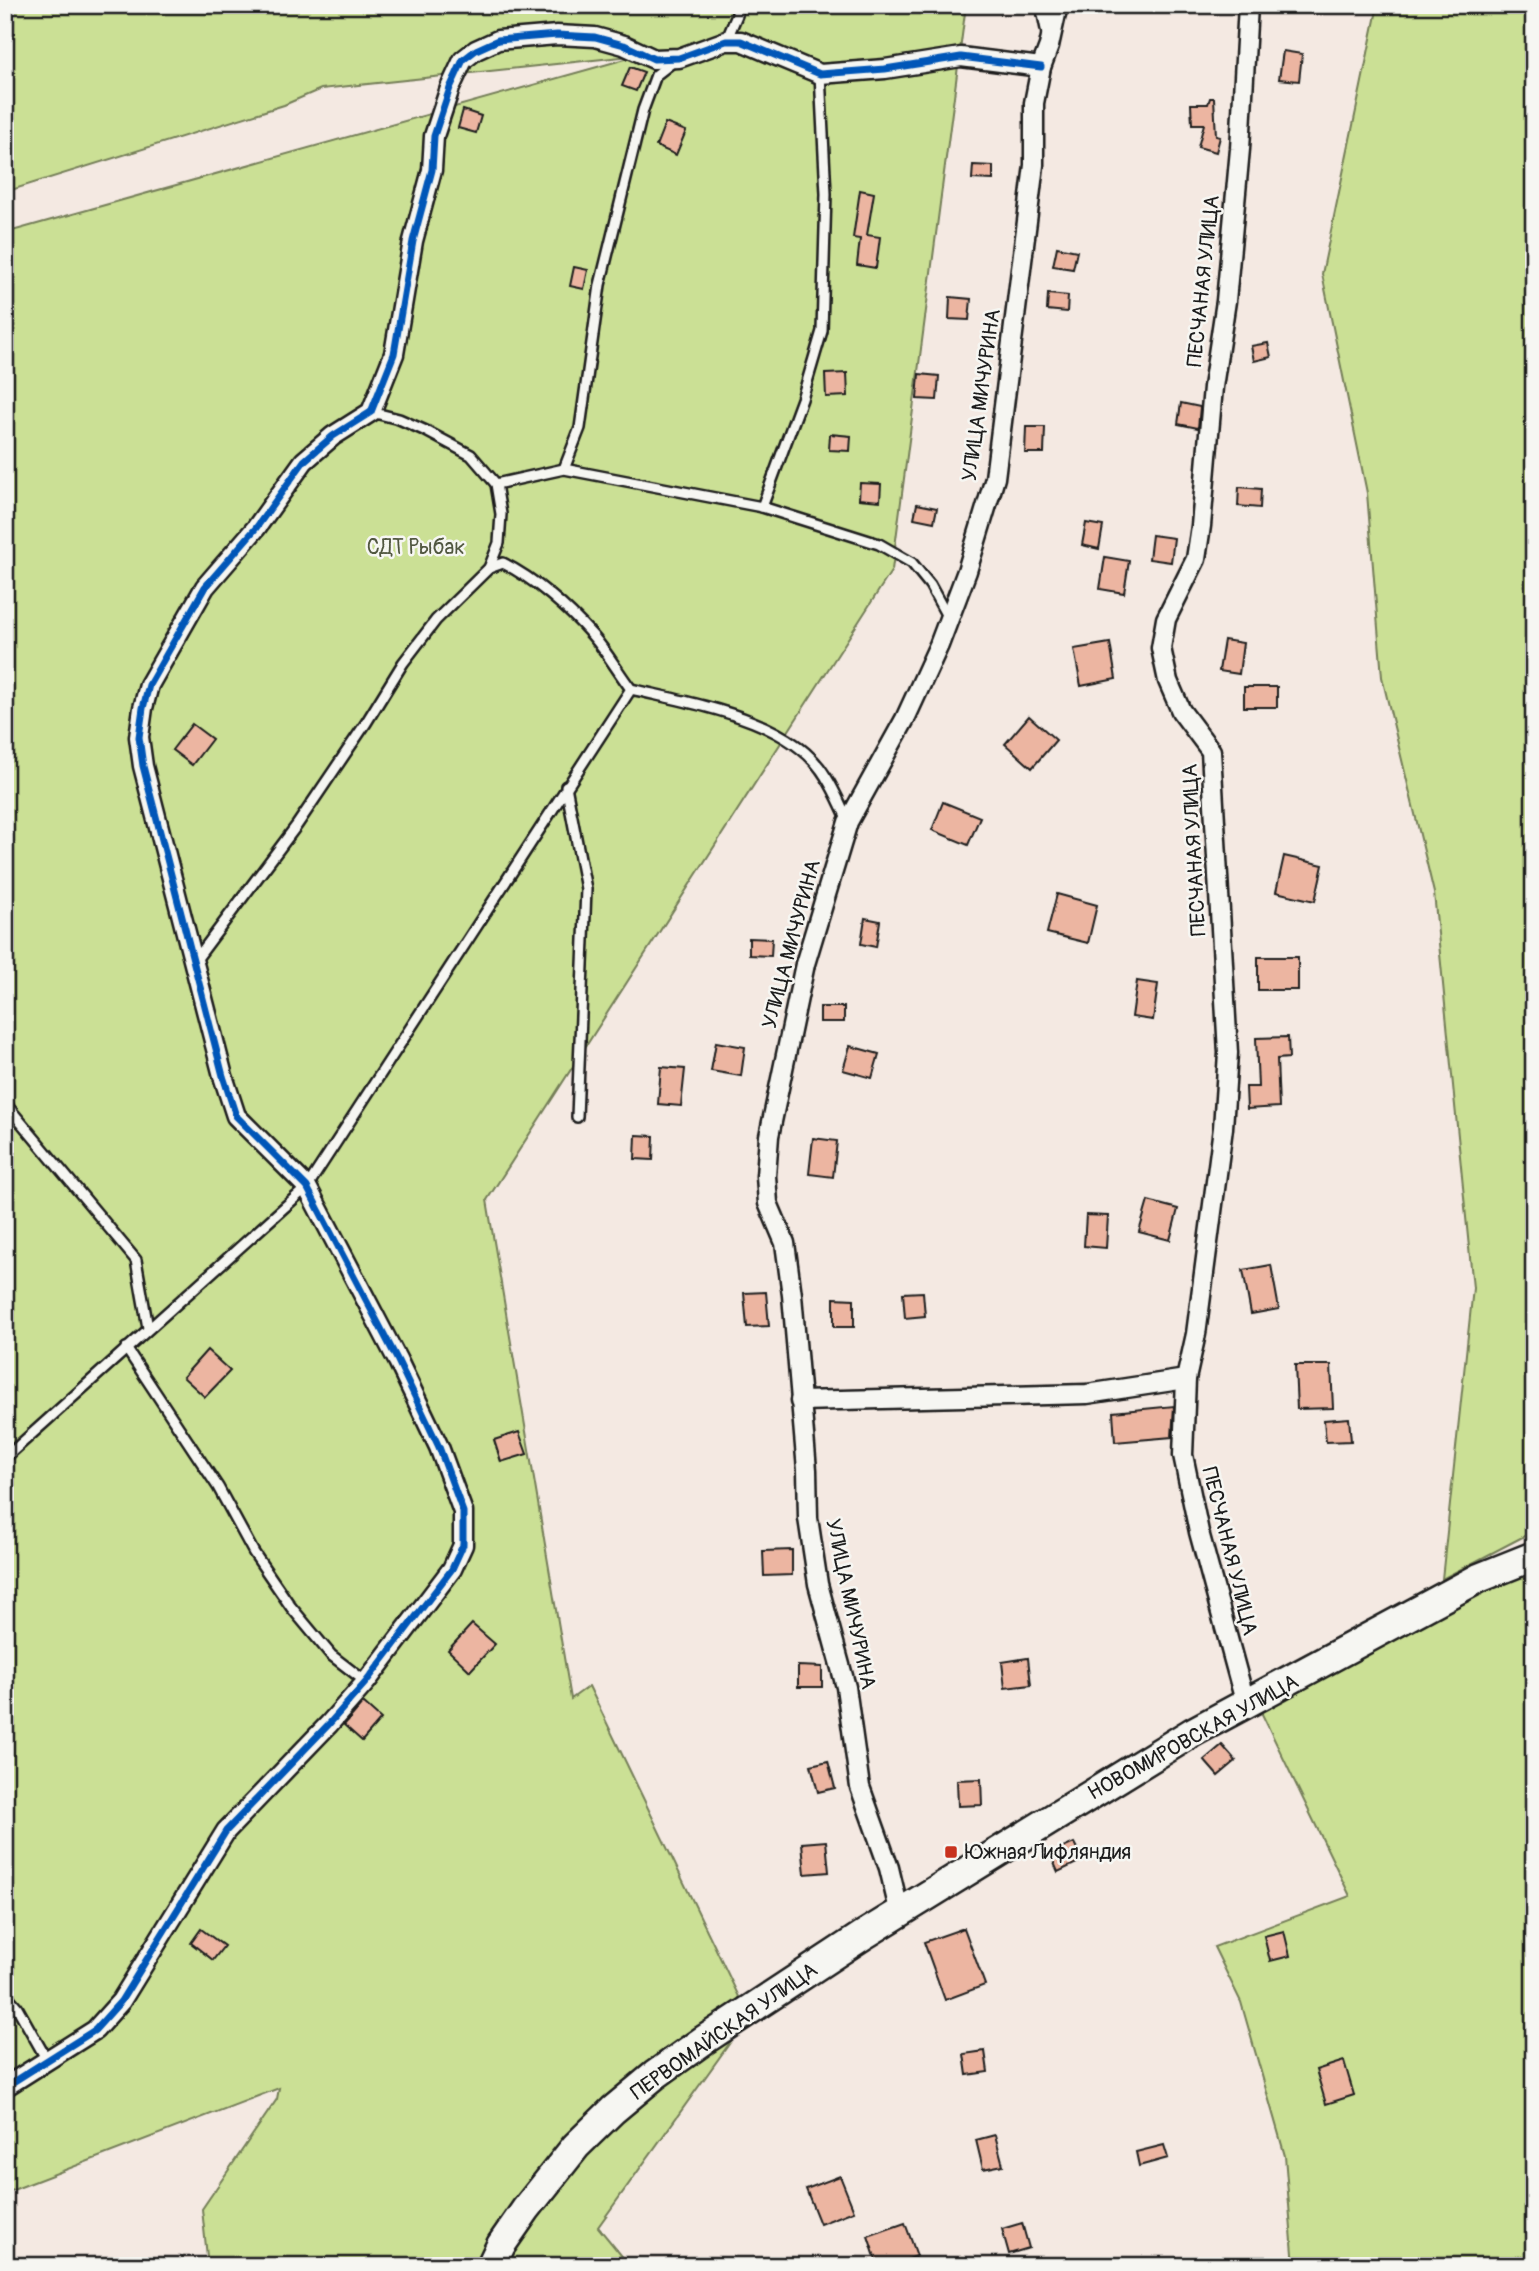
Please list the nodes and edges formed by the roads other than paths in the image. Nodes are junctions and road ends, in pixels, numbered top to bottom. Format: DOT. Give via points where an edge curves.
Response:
graph roads {
  1 [pos="737,5"];
  2 [pos="1041,5"];
  3 [pos="1058,5"];
  4 [pos="1248,5"];
  5 [pos="726,41"];
  6 [pos="1049,46"];
  7 [pos="679,58"];
  8 [pos="1041,67"];
  9 [pos="820,74"];
  10 [pos="371,412"];
  11 [pos="564,469"];
  12 [pos="496,484"];
  13 [pos="762,507"];
  14 [pos="489,568"];
  15 [pos="948,620"];
  16 [pos="631,689"];
  17 [pos="566,786"];
  18 [pos="848,822"];
  19 [pos="194,963"];
  20 [pos="5,1100"];
  21 [pos="577,1117"];
  22 [pos="307,1187"];
  23 [pos="148,1328"];
  24 [pos="126,1348"];
  25 [pos="1186,1379"];
  26 [pos="800,1401"];
  27 [pos="5,1458"];
  28 [pos="1534,1556"];
  29 [pos="366,1682"];
  30 [pos="1246,1705"];
  31 [pos="900,1914"];
  32 [pos="862,1936"];
  33 [pos="5,1993"];
  34 [pos="47,2060"];
  35 [pos="5,2087"];
  36 [pos="491,2266"];
  1 -- 5 [label="lane"];
  2 -- 6 [label="lane"];
  3 -- 6 [label="street, УЛИЦА МИЧУРИНА"];
  4 -- 25 [label="street, ПЕСЧАНАЯ УЛИЦА" via="1240,149 1202,526 1196,559 1166,619 1161,648 1181,711 1211,751 1228,1053 1223,1128"];
  5 -- 7 [label="street"];
  5 -- 9 [label="street" via="741,41"];
  6 -- 8 [label="street, УЛИЦА МИЧУРИНА"];
  7 -- 10 [label="street" via="654,59 595,37 557,35 498,40 463,60 434,136 432,170 413,241 394,354"];
  7 -- 11 [label="lane" via="656,75 643,110 600,285 580,428"];
  8 -- 9 [label="street" via="961,57"];
  8 -- 15 [label="street, УЛИЦА МИЧУРИНА" via="1034,103 1030,201 995,478"];
  9 -- 13 [label="lane" via="826,194 822,331"];
  10 -- 12 [label="lane" via="399,419 471,455"];
  10 -- 19 [label="street" via="304,461 256,528 205,587 149,685 139,737 143,766"];
  11 -- 12 [label="lane"];
  11 -- 13 [label="lane"];
  12 -- 14 [label="lane" via="499,543"];
  13 -- 15 [label="lane" via="879,544 912,564 930,585"];
  14 -- 16 [label="lane" via="503,563 555,600 593,636"];
  14 -- 19 [label="lane" via="436,620 403,663 296,825"];
  15 -- 18 [label="street, УЛИЦА МИЧУРИНА" via="905,719"];
  16 -- 17 [label="lane"];
  16 -- 18 [label="lane" via="762,724 781,735 800,747 826,775"];
  17 -- 21 [label="lane" via="586,889"];
  17 -- 22 [label="lane"];
  18 -- 26 [label="street, УЛИЦА МИЧУРИНА" via="805,964 769,1136 768,1203 785,1243"];
  19 -- 22 [label="street" via="236,1116"];
  20 -- 23 [label="lane" via="136,1260"];
  22 -- 23 [label="lane"];
  22 -- 29 [label="street" via="398,1361 439,1447 463,1512 463,1545 452,1569"];
  23 -- 24 [label="lane"];
  24 -- 27 [label="lane"];
  24 -- 29 [label="lane" via="291,1607 331,1655"];
  25 -- 26 [label="street" via="1087,1394"];
  25 -- 30 [label="street, ПЕСЧАНАЯ УЛИЦА" via="1183,1455"];
  26 -- 31 [label="street, УЛИЦА МИЧУРИНА" via="818,1584 846,1687 860,1787"];
  28 -- 30 [label="main road, НОВОМИРОВСКАЯ УЛИЦА" via="1479,1578"];
  29 -- 34 [label="street" via="226,1831 121,2001 96,2030"];
  30 -- 31 [label="main road, НОВОМИРОВСКАЯ УЛИЦА" via="1193,1732"];
  31 -- 32 [label="main road, НОВОМИРОВСКАЯ УЛИЦА"];
  32 -- 36 [label="main road, ПЕРВОМАЙСКАЯ УЛИЦА" via="704,2040 613,2110 552,2174"];
  33 -- 34 [label="lane"];
  34 -- 35 [label="street"];
}
